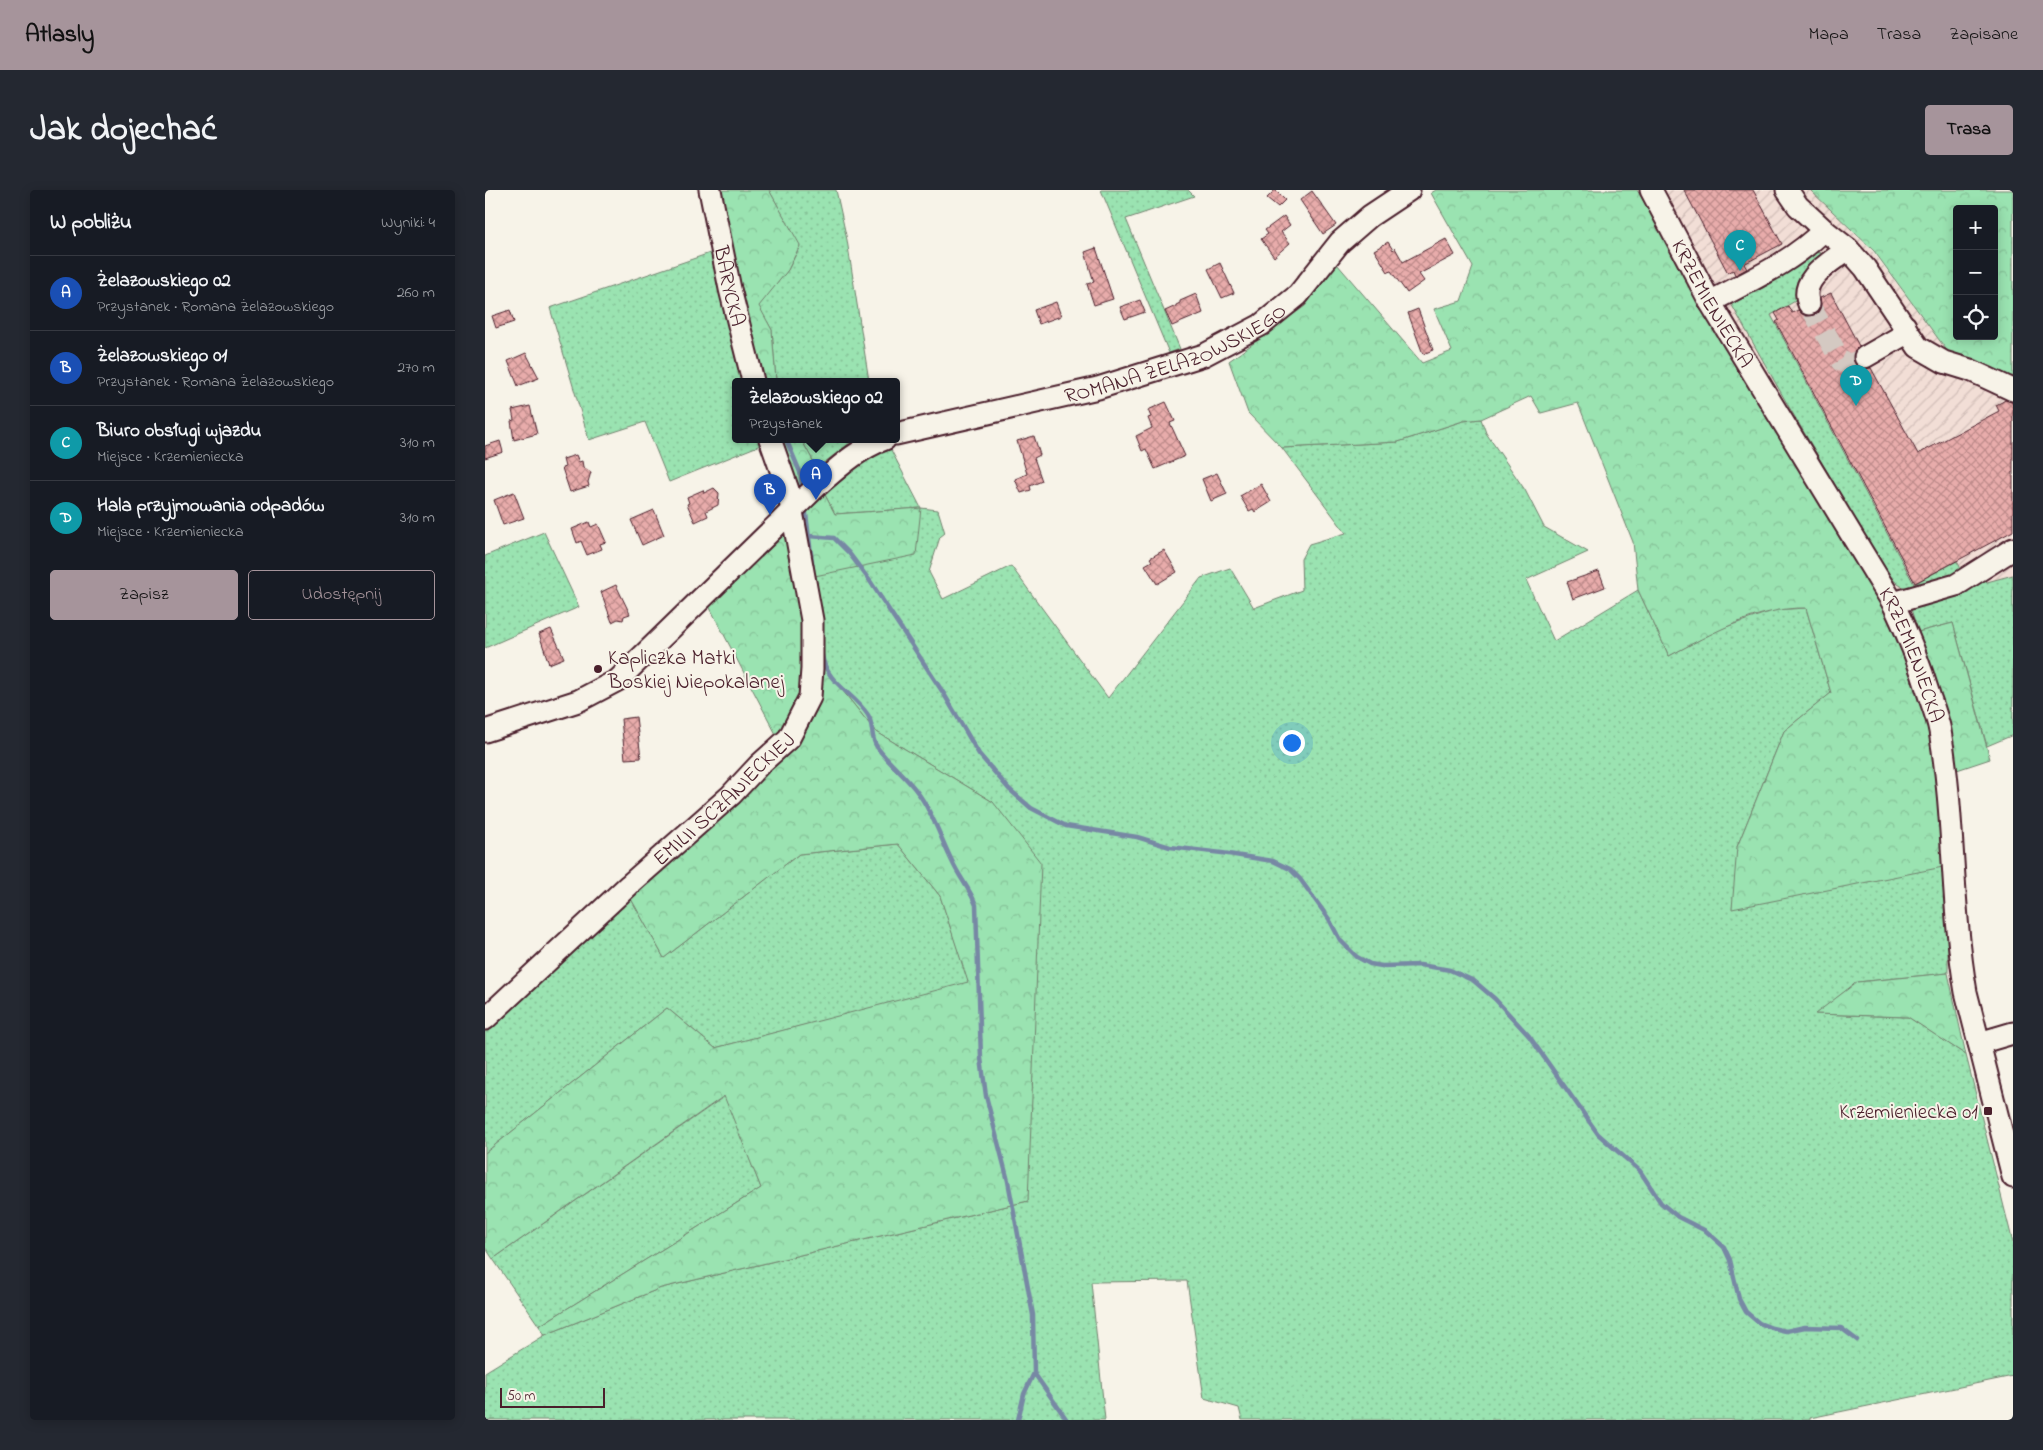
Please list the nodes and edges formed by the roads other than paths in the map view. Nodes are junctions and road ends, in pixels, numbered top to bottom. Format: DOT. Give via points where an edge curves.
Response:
graph roads {
  1 [pos="710,190"];
  2 [pos="1409,190"];
  3 [pos="1651,190"];
  4 [pos="1787,190"];
  5 [pos="1824,230"];
  6 [pos="1848,249"];
  7 [pos="1710,302"];
  8 [pos="1809,304"];
  9 [pos="1905,326"];
  10 [pos="1865,357"];
  11 [pos="752,378"];
  12 [pos="2013,390"];
  13 [pos="900,433"];
  14 [pos="771,443"];
  15 [pos="876,443"];
  16 [pos="794,508"];
  17 [pos="2013,549"];
  18 [pos="1893,603"];
  19 [pos="485,731"];
  20 [pos="485,1019"];
  21 [pos="2013,1033"];
  22 [pos="1979,1043"];
  23 [pos="2013,1177"];
  1 -- 11 [label="street, BARYCKA"];
  2 -- 13 [label="street, ROMANA ŻELAZOWSKIEGO" via="1369,216 1340,242 1298,295 1261,325 1203,355 1098,388"];
  3 -- 7 [label="street, KRZEMIENIECKA"];
  4 -- 5 [label="street" via="1798,206"];
  5 -- 6 [label="street"];
  5 -- 7 [label="street" via="1791,259"];
  6 -- 8 [label="street" via="1808,284"];
  6 -- 9 [label="street"];
  7 -- 18 [label="street, KRZEMIENIECKA"];
  9 -- 10 [label="street" via="1900,337"];
  9 -- 12 [label="street" via="1918,347 1944,362"];
  14 -- 16 [label="street"];
  15 -- 16 [label="street" via="846,460"];
  16 -- 19 [label="street" via="618,680 578,701"];
  16 -- 20 [label="street, EMILII SCZANIECKIEJ" via="812,620 812,669 810,697 789,738"];
  17 -- 18 [label="street" via="1956,585"];
  18 -- 22 [label="street, KRZEMIENIECKA" via="1921,668 1940,730 1961,962"];
  21 -- 22 [label="street"];
  22 -- 23 [label="street, KRZEMIENIECKA"];
}
